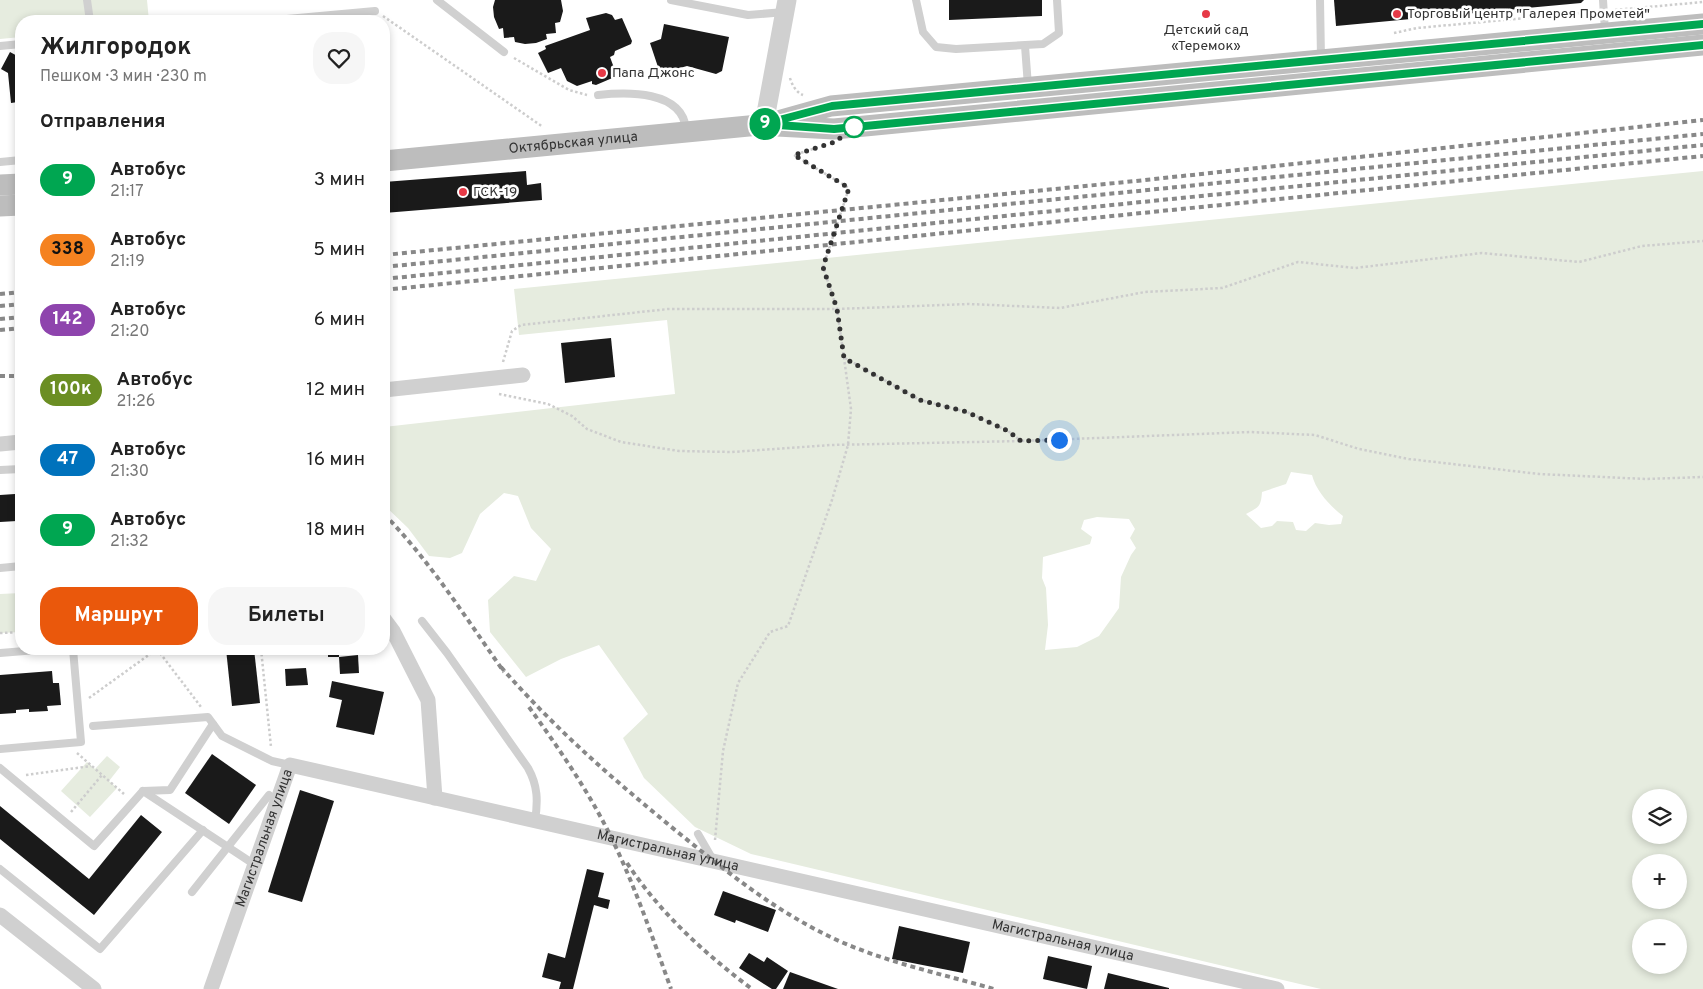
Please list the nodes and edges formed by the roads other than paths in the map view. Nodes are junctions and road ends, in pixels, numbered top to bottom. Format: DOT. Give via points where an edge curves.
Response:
graph roads {
  1 [pos="87,0"];
  2 [pos="437,0"];
  3 [pos="671,0"];
  4 [pos="916,0"];
  5 [pos="1057,0"];
  6 [pos="1320,0"];
  7 [pos="1603,0"];
  8 [pos="786,6"];
  9 [pos="375,11"];
  10 [pos="89,15"];
  11 [pos="354,15"];
  12 [pos="1703,24"];
  13 [pos="1605,33"];
  14 [pos="15,45"];
  15 [pos="1703,45"];
  16 [pos="0,46"];
  17 [pos="1025,46"];
  18 [pos="504,52"];
  19 [pos="1321,60"];
  20 [pos="1028,88"];
  21 [pos="598,94"];
  22 [pos="764,124"];
  23 [pos="686,132"];
  24 [pos="390,160"];
  25 [pos="15,161"];
  26 [pos="0,162"];
  27 [pos="15,184"];
  28 [pos="0,185"];
  29 [pos="15,205"];
  30 [pos="0,206"];
  31 [pos="523,375"];
  32 [pos="390,389"];
  33 [pos="15,443"];
  34 [pos="0,444"];
  35 [pos="15,469"];
  36 [pos="0,470"];
  37 [pos="15,567"];
  38 [pos="0,568"];
  39 [pos="422,621"];
  40 [pos="390,627"];
  41 [pos="15,652"];
  42 [pos="0,653"];
  43 [pos="74,655"];
  44 [pos="213,724"];
  45 [pos="93,726"];
  46 [pos="0,749"];
  47 [pos="290,765"];
  48 [pos="0,768"];
  49 [pos="143,792"];
  50 [pos="268,795"];
  51 [pos="435,798"];
  52 [pos="535,821"];
  53 [pos="202,830"];
  54 [pos="698,834"];
  55 [pos="228,847"];
  56 [pos="714,861"];
  57 [pos="255,865"];
  58 [pos="0,869"];
  59 [pos="192,892"];
  60 [pos="0,915"];
  61 [pos="94,989"];
  62 [pos="212,989"];
  63 [pos="1277,989"];
  1 -- 10 [label="lane"];
  2 -- 18 [label="lane"];
  3 -- 8 [label="lane" via="748,15"];
  4 -- 17 [label="lane" via="923,32 936,47"];
  5 -- 17 [label="lane" via="1058,33 1043,44"];
  6 -- 19 [label="lane"];
  7 -- 13 [label="lane"];
  8 -- 22 [label="street"];
  9 -- 11 [label="lane"];
  12 -- 13 [label="main road"];
  13 -- 19 [label="main road"];
  14 -- 16 [label="lane"];
  15 -- 22 [label="main road" via="834,129"];
  17 -- 20 [label="lane"];
  19 -- 20 [label="main road"];
  20 -- 22 [label="main road" via="832,106"];
  21 -- 23 [label="lane" via="638,93 669,103 680,112"];
  22 -- 23 [label="main road, Октябрьская улица"];
  23 -- 24 [label="main road, Октябрьская улица"];
  25 -- 26 [label="lane"];
  27 -- 28 [label="main road"];
  29 -- 30 [label="main road"];
  31 -- 32 [label="street"];
  33 -- 34 [label="street"];
  35 -- 36 [label="lane"];
  37 -- 38 [label="lane"];
  39 -- 52 [label="lane" via="528,768 538,794"];
  40 -- 51 [label="street" via="428,700"];
  41 -- 42 [label="lane"];
  43 -- 46 [label="lane" via="81,742"];
  44 -- 45 [label="lane" via="208,716"];
  44 -- 47 [label="lane" via="222,736 272,761"];
  44 -- 49 [label="lane" via="170,790"];
  47 -- 51 [label="street, Магистральная улица"];
  47 -- 57 [label="street, Магистральная улица"];
  48 -- 49 [label="lane" via="94,846"];
  49 -- 53 [label="lane"];
  50 -- 55 [label="lane"];
  51 -- 52 [label="street, Магистральная улица"];
  52 -- 56 [label="street, Магистральная улица"];
  53 -- 55 [label="lane"];
  53 -- 58 [label="lane" via="100,950"];
  54 -- 56 [label="lane"];
  55 -- 57 [label="lane"];
  55 -- 59 [label="lane"];
  56 -- 63 [label="street, Магистральная улица"];
  57 -- 62 [label="street, Магистральная улица"];
  60 -- 61 [label="street"];
}
